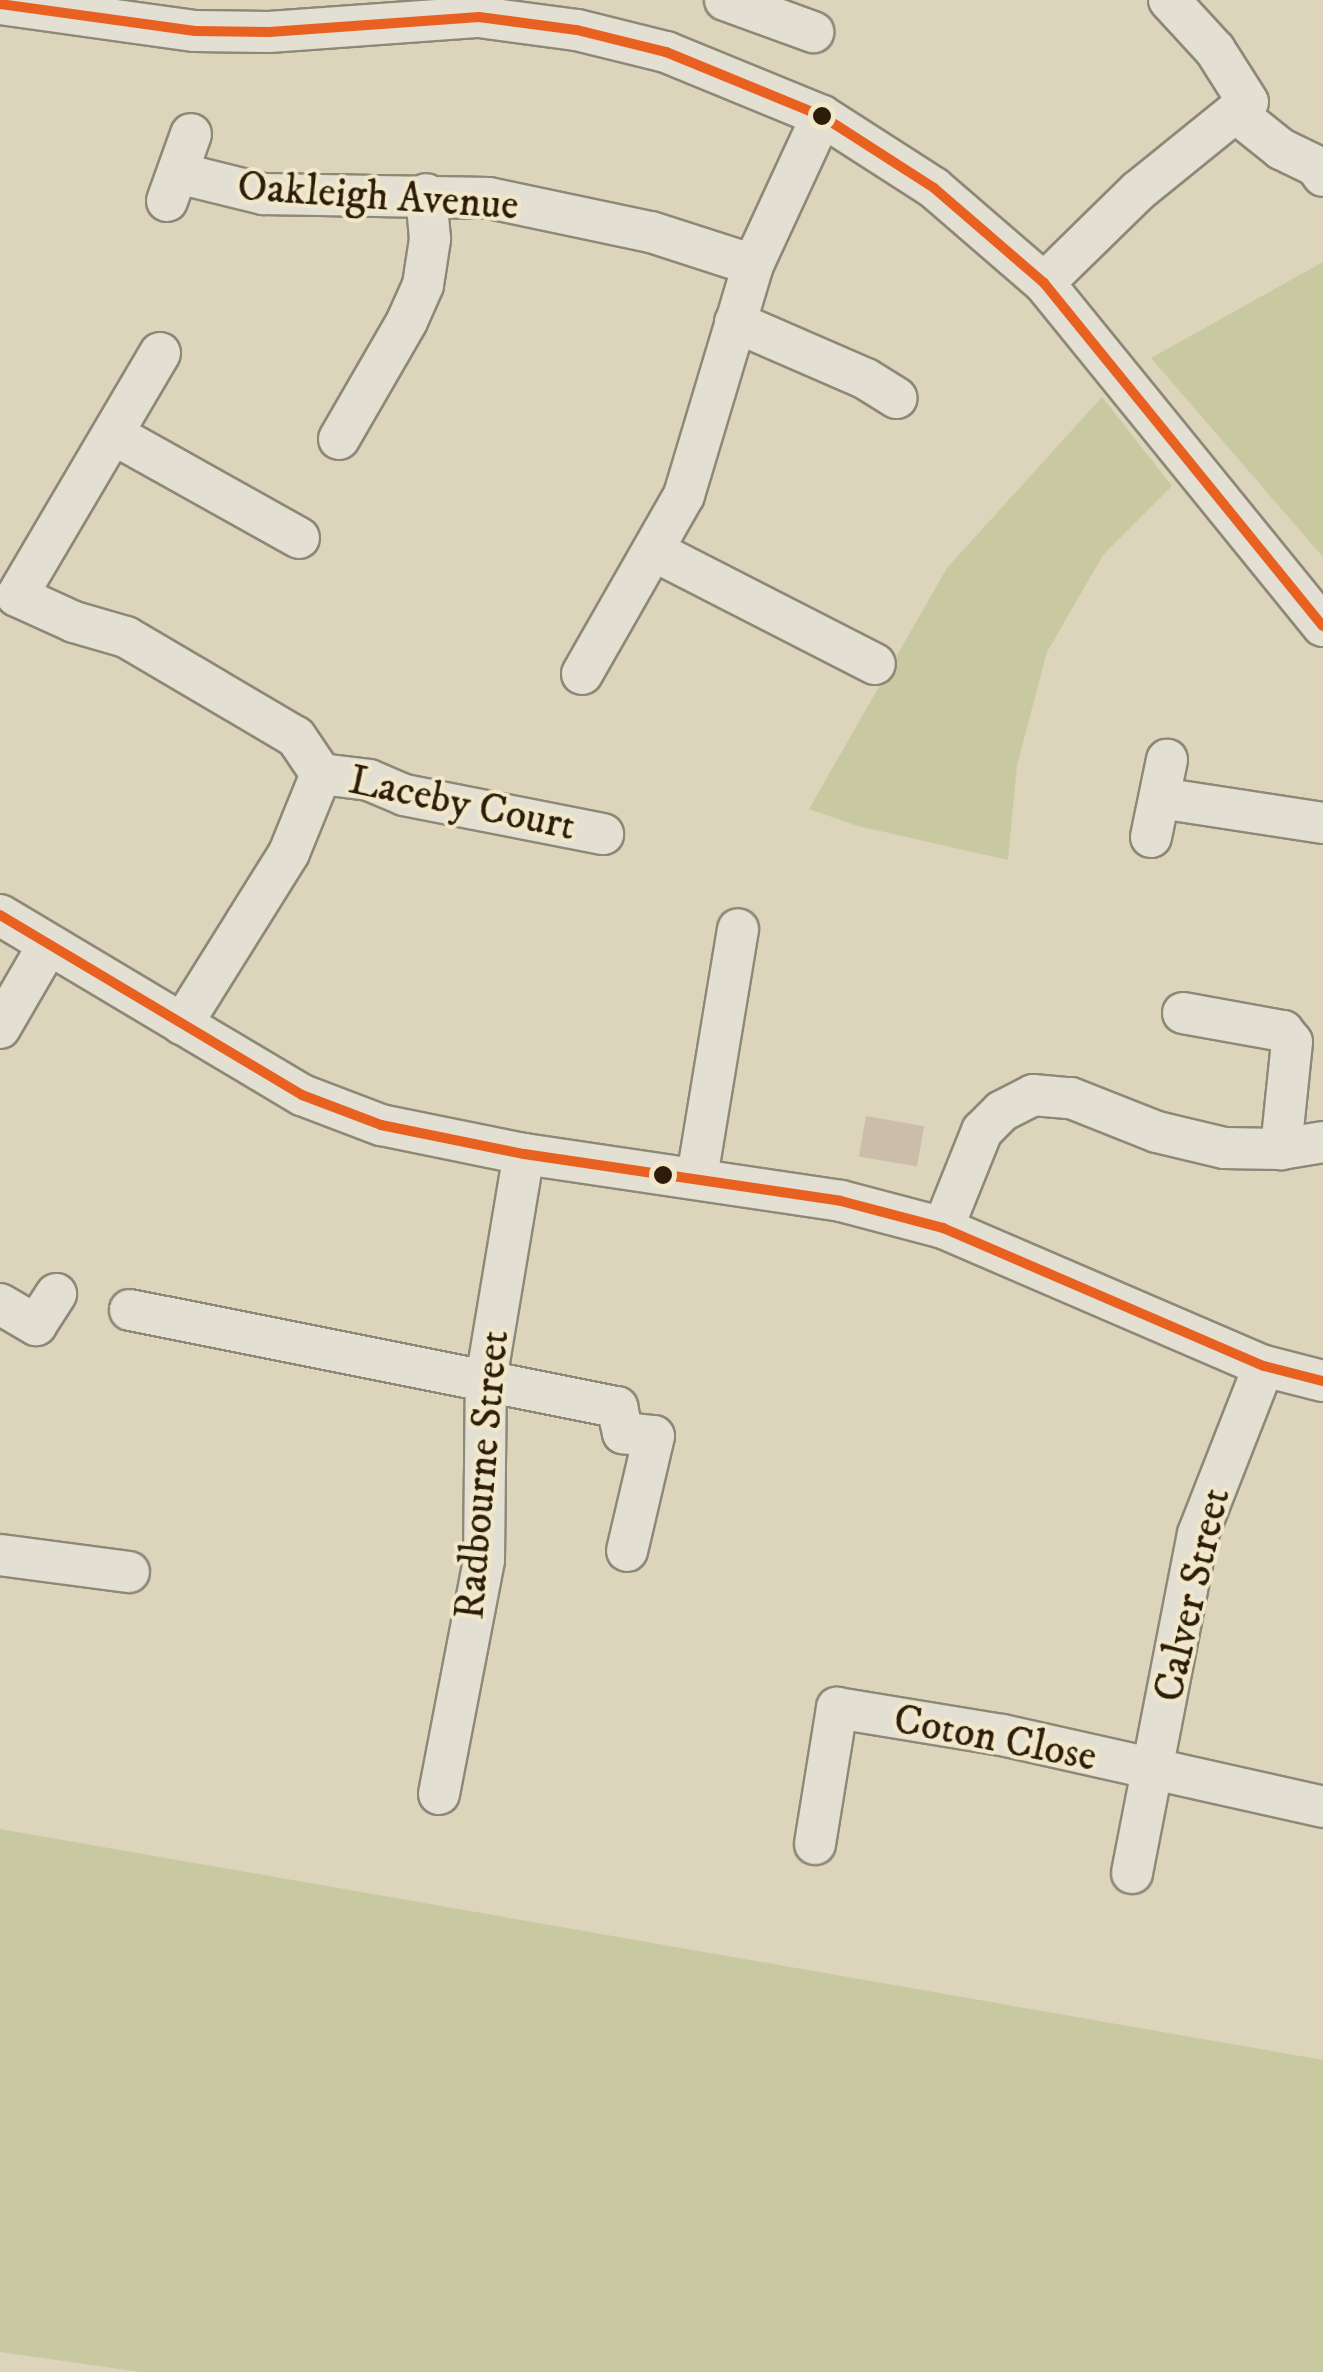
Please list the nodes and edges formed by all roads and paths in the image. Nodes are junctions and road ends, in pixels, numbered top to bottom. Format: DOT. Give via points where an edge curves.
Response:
graph roads {
  1 [pos="1169,0"];
  2 [pos="0,4"];
  3 [pos="750,4"];
  4 [pos="364,11"];
  5 [pos="813,32"];
  6 [pos="1242,107"];
  7 [pos="822,116"];
  8 [pos="192,134"];
  9 [pos="1323,176"];
  10 [pos="426,194"];
  11 [pos="753,265"];
  12 [pos="1044,282"];
  13 [pos="735,322"];
  14 [pos="160,353"];
  15 [pos="882,375"];
  16 [pos="113,434"];
  17 [pos="339,440"];
  18 [pos="299,538"];
  19 [pos="658,568"];
  20 [pos="1323,626"];
  21 [pos="875,664"];
  22 [pos="582,674"];
  23 [pos="321,774"];
  24 [pos="1323,823"];
  25 [pos="604,834"];
  26 [pos="1151,837"];
  27 [pos="0,915"];
  28 [pos="738,929"];
  29 [pos="46,946"];
  30 [pos="1184,1014"];
  31 [pos="182,1024"];
  32 [pos="0,1028"];
  33 [pos="1323,1142"];
  34 [pos="1282,1149"];
  35 [pos="524,1154"];
  36 [pos="697,1177"];
  37 [pos="943,1228"];
  38 [pos="56,1294"];
  39 [pos="0,1304"];
  40 [pos="130,1310"];
  41 [pos="1264,1366"];
  42 [pos="486,1380"];
  43 [pos="1323,1381"];
  44 [pos="627,1551"];
  45 [pos="0,1555"];
  46 [pos="129,1572"];
  47 [pos="1153,1771"];
  48 [pos="438,1794"];
  49 [pos="1323,1807"];
  50 [pos="815,1844"];
  51 [pos="1132,1873"];
  1 -- 6 [label="street" via="1215,50"];
  2 -- 4 [label="street" via="195,31 269,32"];
  3 -- 5 [label="street"];
  4 -- 7 [label="street" via="577,30 666,52"];
  6 -- 9 [label="street"];
  6 -- 12 [label="street" via="1138,191"];
  7 -- 11 [label="street"];
  7 -- 12 [label="street" via="934,188"];
  8 -- 10 [label="street, Oakleigh Avenue" via="172,187"];
  10 -- 11 [label="street, Oakleigh Avenue" via="489,198 650,232"];
  10 -- 17 [label="street" via="430,238 422,284 407,321 345,389"];
  11 -- 13 [label="street"];
  12 -- 20 [label="street"];
  13 -- 15 [label="street"];
  13 -- 19 [label="street"];
  14 -- 16 [label="street"];
  16 -- 18 [label="street"];
  16 -- 23 [label="street" via="17,596 126,637 183,670 296,737"];
  19 -- 21 [label="street"];
  19 -- 22 [label="street"];
  23 -- 25 [label="street, Laceby Court"];
  23 -- 31 [label="street" via="289,853"];
  24 -- 26 [label="street" via="1164,779"];
  27 -- 29 [label="street"];
  28 -- 36 [label="street"];
  29 -- 31 [label="street"];
  29 -- 32 [label="street"];
  30 -- 34 [label="street" via="1283,1031 1292,1042"];
  31 -- 35 [label="street" via="318,1102 381,1125"];
  33 -- 34 [label="street"];
  34 -- 37 [label="street" via="1224,1148 1158,1132 1071,1098 1032,1096 982,1130"];
  35 -- 36 [label="street"];
  35 -- 42 [label="street, Radbourne Street"];
  36 -- 37 [label="street" via="841,1201"];
  37 -- 41 [label="street"];
  38 -- 39 [label="street" via="36,1325"];
  40 -- 42 [label="street"];
  41 -- 43 [label="street"];
  41 -- 47 [label="street, Calver Street" via="1198,1534"];
  42 -- 44 [label="street" via="617,1407 623,1433 654,1436"];
  42 -- 48 [label="street, Radbourne Street" via="484,1560"];
  45 -- 46 [label="street"];
  47 -- 49 [label="street, Coton Close"];
  47 -- 50 [label="street, Coton Close" via="1002,1735 836,1708"];
  47 -- 51 [label="street, Calver Street"];
}
